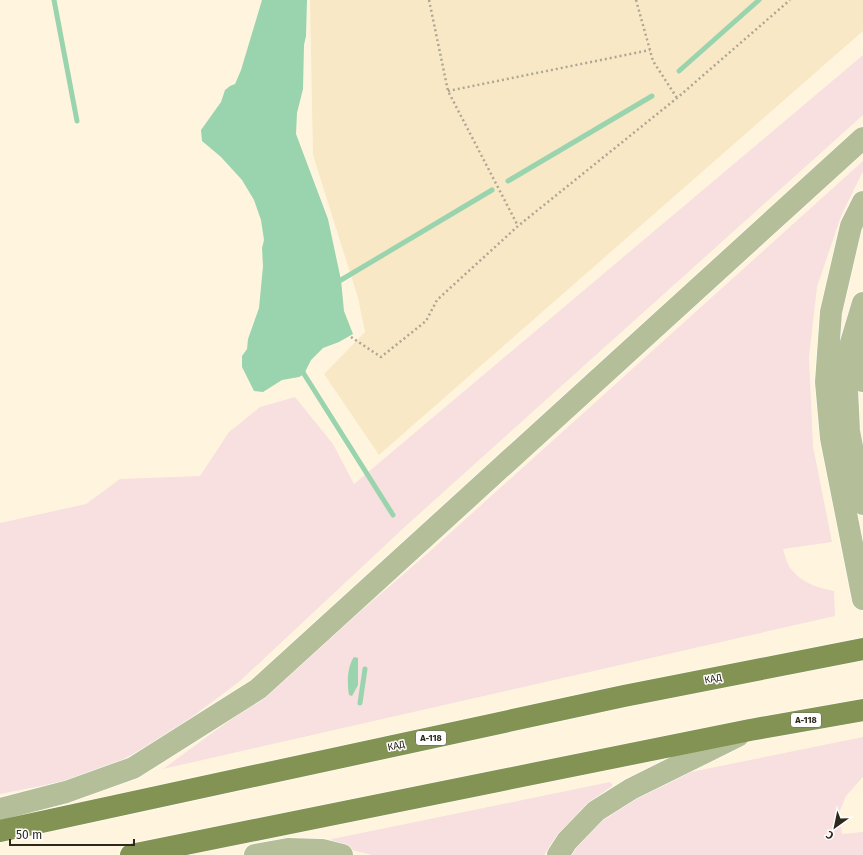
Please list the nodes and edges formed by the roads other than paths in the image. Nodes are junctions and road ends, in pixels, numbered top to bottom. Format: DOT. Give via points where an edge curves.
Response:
graph roads {
  1 [pos="863,138"];
  2 [pos="863,202"];
  3 [pos="863,304"];
  4 [pos="863,381"];
  5 [pos="840,435"];
  6 [pos="863,504"];
  7 [pos="863,599"];
  8 [pos="863,649"];
  9 [pos="863,710"];
  10 [pos="750,730"];
  11 [pos="0,809"];
  12 [pos="0,831"];
  13 [pos="131,855"];
  14 [pos="255,855"];
  15 [pos="342,855"];
  16 [pos="558,855"];
  1 -- 11 [label="main road" via="258,689 133,768 66,792"];
  2 -- 5 [label="main road" via="851,226 831,312 826,382"];
  3 -- 4 [label="main road"];
  3 -- 5 [label="main road" via="847,356 847,389"];
  5 -- 6 [label="main road"];
  5 -- 7 [label="main road"];
  8 -- 12 [label="highway, КАД / А-118" via="624,696"];
  9 -- 10 [label="highway, А-118"];
  10 -- 13 [label="highway, А-118"];
  10 -- 16 [label="main road" via="631,789 596,811 567,840"];
  14 -- 15 [label="main road" via="288,849 322,850"];
}
